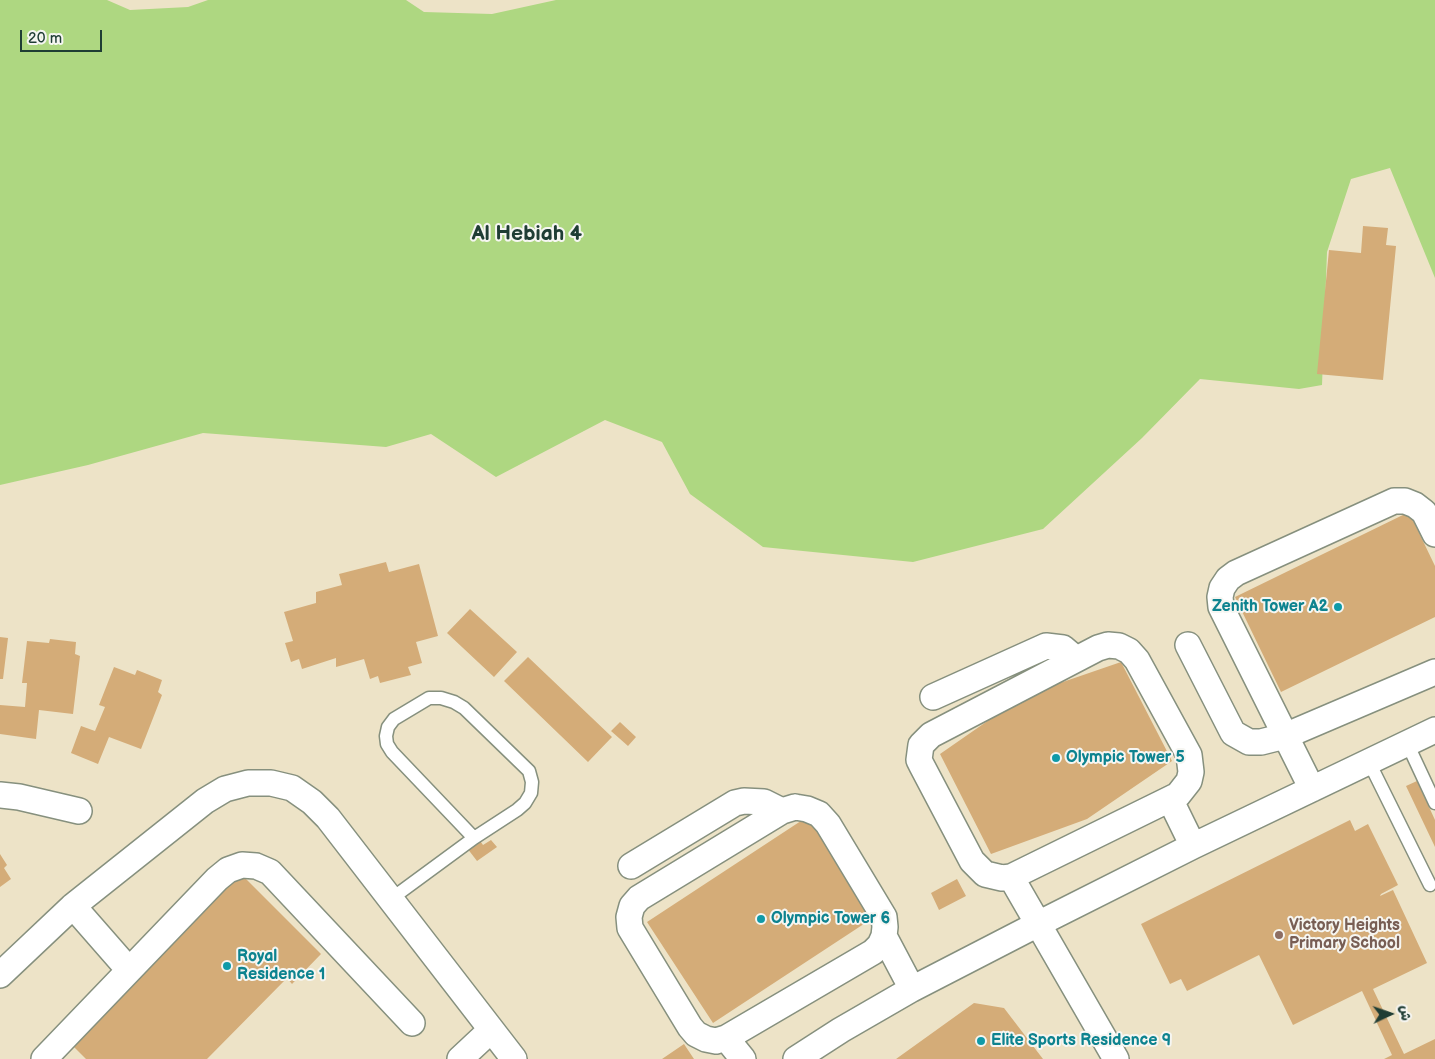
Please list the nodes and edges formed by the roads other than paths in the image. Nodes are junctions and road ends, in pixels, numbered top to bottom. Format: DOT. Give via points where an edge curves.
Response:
graph roads {
  1 [pos="1435,534"];
  2 [pos="1188,645"];
  3 [pos="1076,659"];
  4 [pos="1435,672"];
  5 [pos="933,697"];
  6 [pos="1435,730"];
  7 [pos="1285,736"];
  8 [pos="1408,743"];
  9 [pos="1369,762"];
  10 [pos="1312,790"];
  11 [pos="0,795"];
  12 [pos="1170,800"];
  13 [pos="1435,803"];
  14 [pos="79,811"];
  15 [pos="782,811"];
  16 [pos="474,838"];
  17 [pos="1194,846"];
  18 [pos="631,866"];
  19 [pos="1011,877"];
  20 [pos="1430,884"];
  21 [pos="391,899"];
  22 [pos="73,906"];
  23 [pos="1038,924"];
  24 [pos="884,936"];
  25 [pos="129,970"];
  26 [pos="0,975"];
  27 [pos="912,989"];
  28 [pos="412,1023"];
  29 [pos="491,1030"];
  30 [pos="726,1038"];
  31 [pos="44,1059"];
  32 [pos="460,1059"];
  33 [pos="514,1059"];
  34 [pos="743,1059"];
  35 [pos="796,1059"];
  36 [pos="1116,1059"];
  1 -- 7 [label="street" via="1424,512 1405,501 1394,501 1228,579 1222,588 1221,607"];
  2 -- 7 [label="street" via="1233,733 1249,742"];
  3 -- 5 [label="street" via="1063,648 1046,646"];
  3 -- 12 [label="street" via="1108,645 1124,649 1137,660 1191,763 1189,781"];
  3 -- 19 [label="street" via="931,735 921,746 919,760 972,861 985,874"];
  4 -- 7 [label="street"];
  6 -- 8 [label="street"];
  7 -- 10 [label="street"];
  8 -- 9 [label="street"];
  8 -- 13 [label="lane"];
  9 -- 10 [label="street"];
  9 -- 20 [label="lane"];
  10 -- 17 [label="street"];
  11 -- 14 [label="street"];
  12 -- 17 [label="street"];
  12 -- 19 [label="street"];
  15 -- 18 [label="street" via="764,802 734,803"];
  15 -- 24 [label="street" via="808,809 819,814 828,824 884,917"];
  15 -- 30 [label="street" via="639,898 629,917 630,928 690,1027 706,1039"];
  16 -- 16 [label="lane" via="525,803 532,782 529,770 464,708 442,698 429,698 394,719 388,727 387,744"];
  16 -- 21 [label="lane"];
  17 -- 23 [label="street"];
  19 -- 23 [label="street"];
  21 -- 22 [label="street" via="312,802 292,788 271,783 248,783 225,789 205,801"];
  21 -- 29 [label="street"];
  22 -- 25 [label="street"];
  22 -- 26 [label="street"];
  23 -- 27 [label="street"];
  23 -- 36 [label="street"];
  24 -- 27 [label="street"];
  24 -- 30 [label="street" via="873,952"];
  25 -- 28 [label="street" via="217,879 242,865 256,866 270,872"];
  25 -- 31 [label="street"];
  27 -- 35 [label="street"];
  29 -- 32 [label="street"];
  29 -- 33 [label="street"];
  30 -- 34 [label="street"];
}
